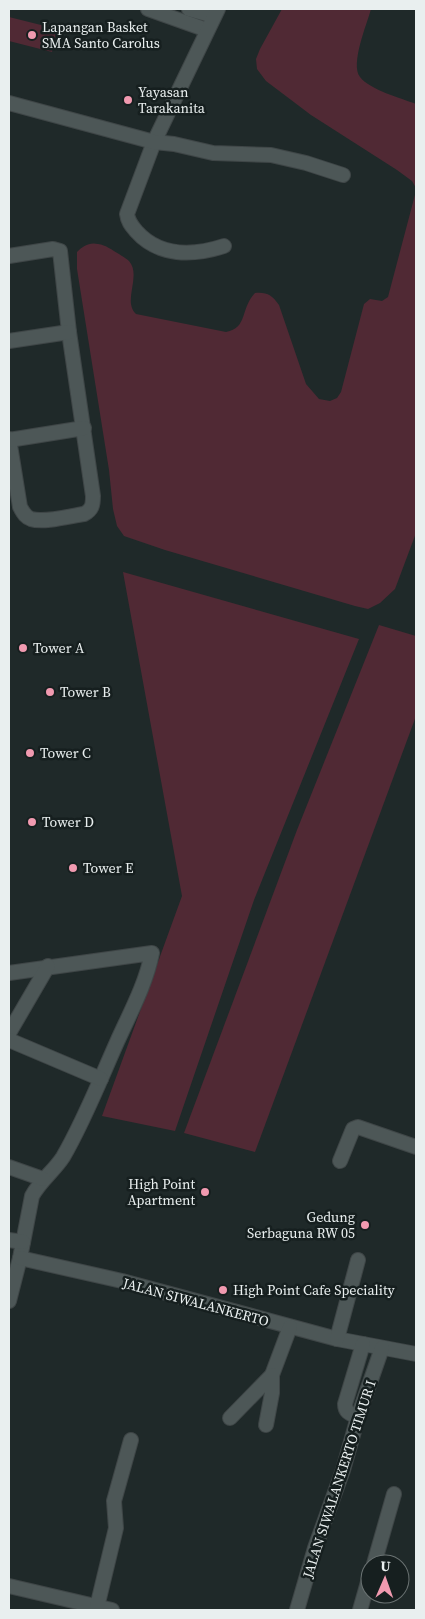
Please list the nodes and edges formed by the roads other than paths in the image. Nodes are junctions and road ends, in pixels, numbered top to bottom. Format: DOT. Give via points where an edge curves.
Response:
graph roads {
  1 [pos="148,9"];
  2 [pos="189,9"];
  3 [pos="216,12"];
  4 [pos="205,29"];
  5 [pos="9,103"];
  6 [pos="154,142"];
  7 [pos="343,175"];
  8 [pos="224,246"];
  9 [pos="9,256"];
  10 [pos="69,332"];
  11 [pos="9,340"];
  12 [pos="84,428"];
  13 [pos="9,439"];
  14 [pos="48,966"];
  15 [pos="9,973"];
  16 [pos="9,1033"];
  17 [pos="9,1040"];
  18 [pos="101,1079"];
  19 [pos="416,1147"];
  20 [pos="340,1161"];
  21 [pos="9,1167"];
  22 [pos="43,1179"];
  23 [pos="9,1240"];
  24 [pos="23,1242"];
  25 [pos="20,1258"];
  26 [pos="358,1260"];
  27 [pos="9,1302"];
  28 [pos="290,1327"];
  29 [pos="337,1339"];
  30 [pos="363,1344"];
  31 [pos="382,1348"];
  32 [pos="416,1354"];
  33 [pos="272,1375"];
  34 [pos="358,1417"];
  35 [pos="230,1418"];
  36 [pos="266,1426"];
  37 [pos="131,1440"];
  38 [pos="394,1494"];
  39 [pos="377,1554"];
  40 [pos="9,1586"];
  41 [pos="97,1607"];
  42 [pos="112,1610"];
  43 [pos="297,1610"];
  1 -- 4 [label="street"];
  2 -- 3 [label="street"];
  3 -- 4 [label="street"];
  4 -- 6 [label="street"];
  5 -- 6 [label="street"];
  6 -- 7 [label="street" via="213,153 271,155"];
  6 -- 8 [label="street" via="128,210 129,223 141,236 163,250 186,253"];
  9 -- 10 [label="street" via="53,249 60,251"];
  10 -- 11 [label="street"];
  10 -- 12 [label="street"];
  12 -- 13 [label="street"];
  12 -- 13 [label="street" via="93,503 84,514 42,520 25,516 20,507"];
  14 -- 15 [label="street"];
  14 -- 16 [label="street"];
  14 -- 18 [label="street" via="152,953 144,980"];
  17 -- 18 [label="street"];
  18 -- 22 [label="street" via="62,1158"];
  19 -- 20 [label="street" via="358,1127 353,1129"];
  21 -- 22 [label="street"];
  22 -- 24 [label="street" via="32,1196"];
  23 -- 24 [label="street"];
  24 -- 25 [label="street"];
  25 -- 27 [label="street"];
  25 -- 28 [label="street, JALAN SIWALANKERTO" via="122,1281"];
  26 -- 29 [label="street"];
  28 -- 29 [label="street, JALAN SIWALANKERTO"];
  28 -- 33 [label="street"];
  29 -- 30 [label="street, JALAN SIWALANKERTO"];
  30 -- 31 [label="street, JALAN SIWALANKERTO"];
  30 -- 34 [label="street" via="345,1404 345,1410"];
  31 -- 32 [label="street, JALAN SIWALANKERTO"];
  31 -- 34 [label="street, JALAN SIWALANKERTO TIMUR I"];
  33 -- 35 [label="street"];
  33 -- 36 [label="street"];
  34 -- 43 [label="street, JALAN SIWALANKERTO TIMUR I"];
  37 -- 41 [label="street" via="114,1501 116,1528"];
  38 -- 39 [label="street"];
  40 -- 41 [label="street"];
  41 -- 42 [label="street"];
}
